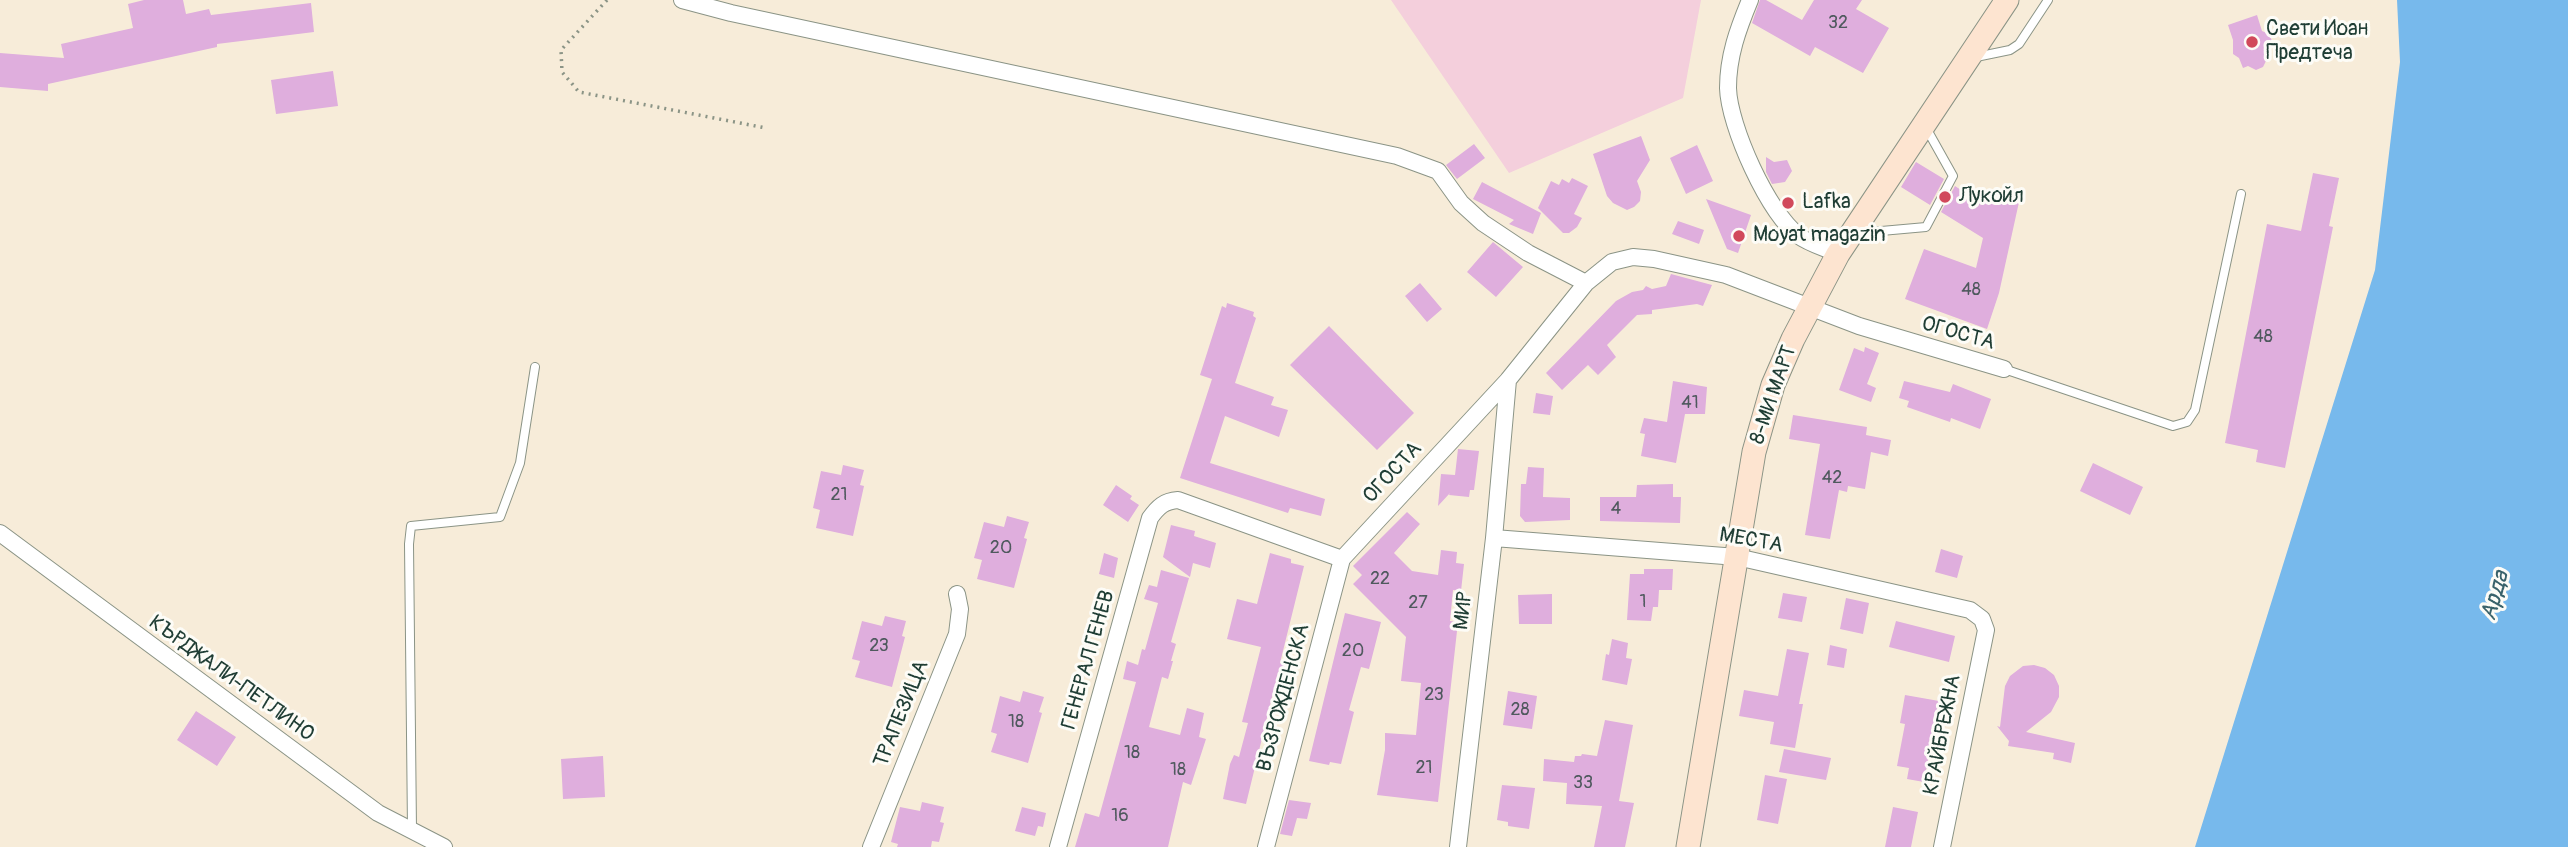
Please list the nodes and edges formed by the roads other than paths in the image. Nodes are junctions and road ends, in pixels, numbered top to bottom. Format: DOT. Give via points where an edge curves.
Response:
graph roads {
  1 [pos="682,0"];
  2 [pos="1750,0"];
  3 [pos="2007,0"];
  4 [pos="2048,0"];
  5 [pos="1970,58"];
  6 [pos="1924,124"];
  7 [pos="2241,194"];
  8 [pos="1852,233"];
  9 [pos="1838,254"];
  10 [pos="1586,283"];
  11 [pos="1810,308"];
  12 [pos="535,367"];
  13 [pos="2004,369"];
  14 [pos="1508,380"];
  15 [pos="0,534"];
  16 [pos="1494,538"];
  17 [pos="1737,557"];
  18 [pos="1342,559"];
  19 [pos="957,594"];
  20 [pos="1986,630"];
  21 [pos="412,831"];
  22 [pos="444,847"];
  23 [pos="871,847"];
  24 [pos="1058,847"];
  25 [pos="1266,847"];
  26 [pos="1458,847"];
  27 [pos="1688,847"];
  28 [pos="1942,847"];
  1 -- 10 [label="street" via="1397,156 1438,171 1461,203 1483,223"];
  2 -- 9 [label="street" via="1731,55 1728,90 1737,131 1778,213 1799,236"];
  3 -- 5 [label="main road, 8-МИ МАРТ"];
  4 -- 5 [label="lane" via="2019,44"];
  5 -- 6 [label="main road, 8-МИ МАРТ"];
  6 -- 8 [label="main road, 8-МИ МАРТ"];
  6 -- 8 [label="lane" via="1953,176 1926,227"];
  7 -- 13 [label="lane" via="2195,410 2187,422 2173,426"];
  8 -- 9 [label="main road, 8-МИ МАРТ"];
  9 -- 11 [label="main road, 8-МИ МАРТ"];
  10 -- 11 [label="street, ОГОСТА" via="1612,262 1654,259 1726,275"];
  10 -- 14 [label="street, ОГОСТА"];
  11 -- 13 [label="street, ОГОСТА"];
  11 -- 17 [label="main road, 8-МИ МАРТ" via="1773,385 1754,452"];
  12 -- 21 [label="lane" via="520,463 500,517 411,526"];
  14 -- 16 [label="street, МИР"];
  14 -- 18 [label="street, ОГОСТА"];
  15 -- 21 [label="street, КЪРДЖАЛИ-ПЕТЛИНО" via="378,813"];
  16 -- 17 [label="street, МЕСТА"];
  16 -- 26 [label="street, МИР"];
  17 -- 20 [label="street, МЕСТА" via="1970,610 1982,619"];
  17 -- 27 [label="main road, 8-МИ МАРТ"];
  18 -- 24 [label="street, ГЕНЕРАЛ ГЕНЕВ" via="1178,500 1163,503 1150,518"];
  18 -- 25 [label="street, ВЪЗРОЖДЕНСКА"];
  19 -- 23 [label="street, ТРАПЕЗИЦА" via="957,634"];
  20 -- 28 [label="street, КРАЙБРЕЖНА"];
  21 -- 22 [label="street, КЪРДЖАЛИ-ПЕТЛИНО"];
}
